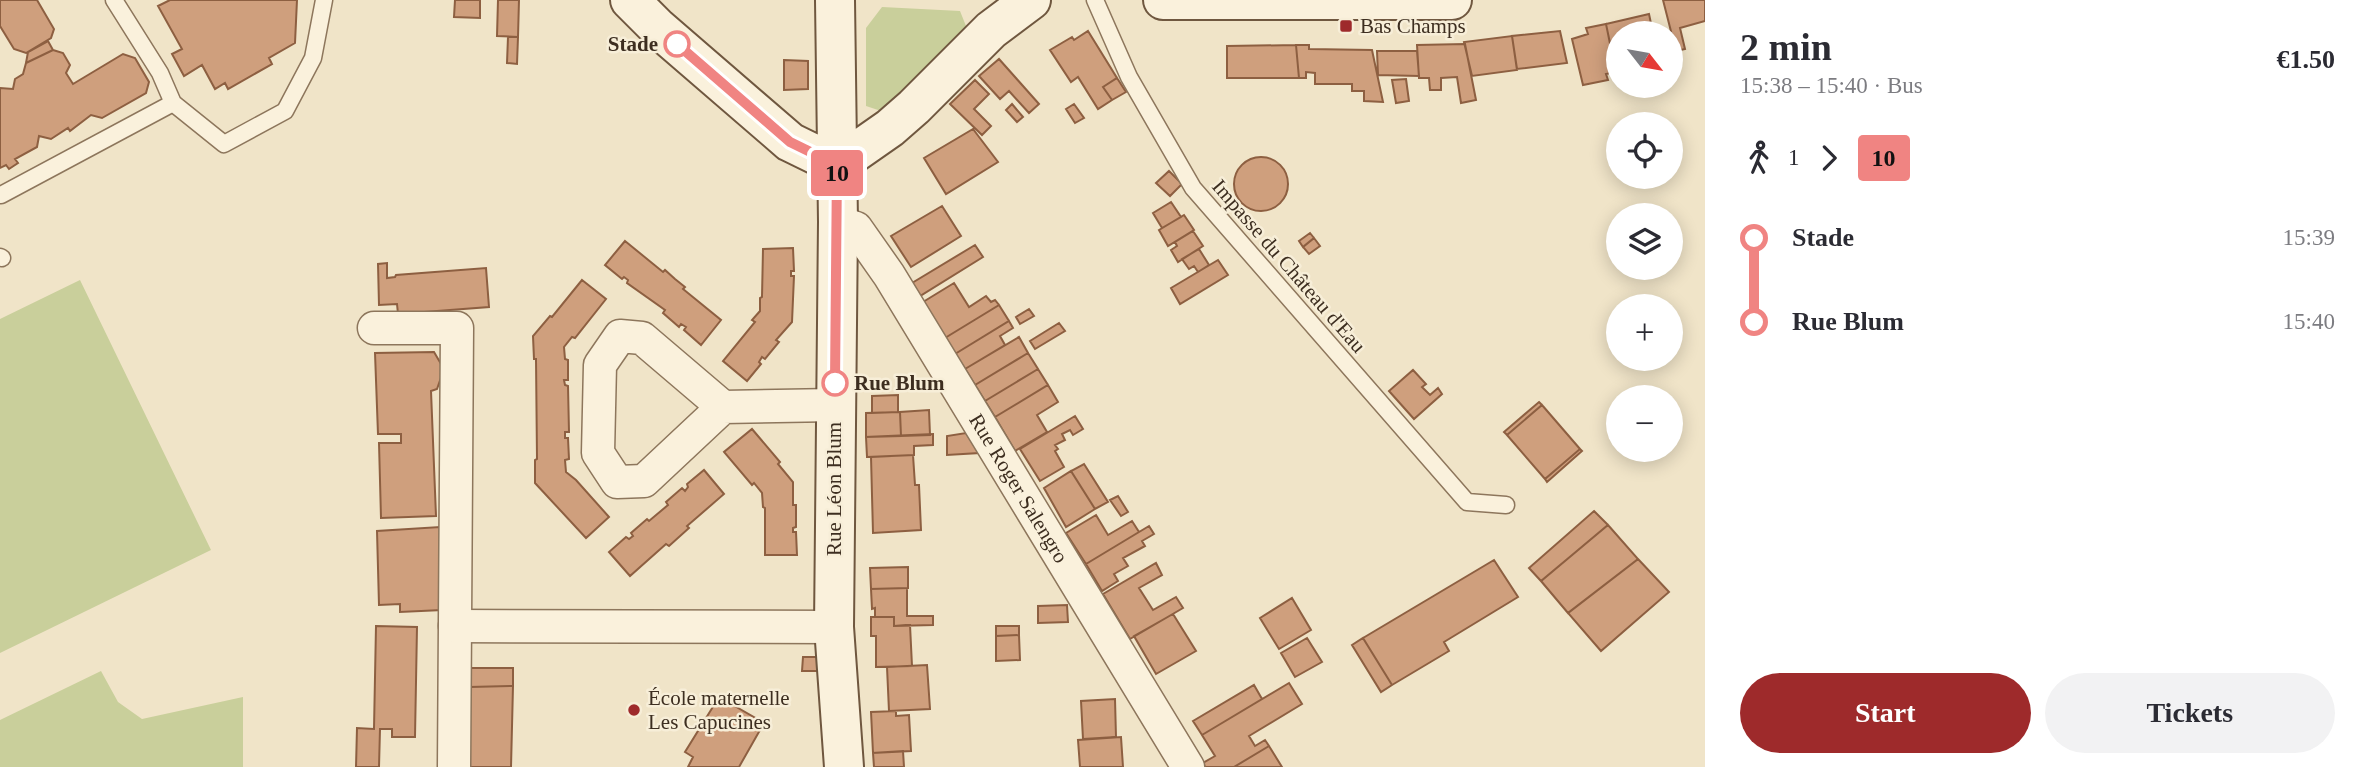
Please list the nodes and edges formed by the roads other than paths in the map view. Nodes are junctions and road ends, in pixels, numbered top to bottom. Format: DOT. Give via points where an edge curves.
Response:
graph roads {
  1 [pos="114,0"];
  2 [pos="324,0"];
  3 [pos="630,0"];
  4 [pos="835,0"];
  5 [pos="1031,0"];
  6 [pos="1095,0"];
  7 [pos="1163,0"];
  8 [pos="1452,0"];
  9 [pos="988,15"];
  10 [pos="173,103"];
  11 [pos="837,165"];
  12 [pos="1,195"];
  13 [pos="838,222"];
  14 [pos="374,328"];
  15 [pos="835,405"];
  16 [pos="723,407"];
  17 [pos="1506,505"];
  18 [pos="455,625"];
  19 [pos="834,627"];
  20 [pos="454,767"];
  21 [pos="844,767"];
  22 [pos="1188,767"];
  1 -- 10 [label="lane" via="160,73"];
  2 -- 10 [label="lane" via="313,58 285,111 224,144"];
  3 -- 11 [label="street" via="790,142"];
  4 -- 11 [label="street, Rue Léon Blum"];
  5 -- 9 [label="street"];
  6 -- 17 [label="lane, Impasse du Château d'Eau" via="1129,76 1193,188 1466,502"];
  7 -- 8 [label="street"];
  9 -- 11 [label="street" via="914,107"];
  10 -- 12 [label="lane"];
  11 -- 13 [label="street, Rue Léon Blum"];
  13 -- 15 [label="street, Rue Léon Blum"];
  13 -- 22 [label="street, Rue Roger Salengro" via="856,228 889,275"];
  14 -- 18 [label="street" via="457,328"];
  15 -- 16 [label="street"];
  15 -- 19 [label="street, Rue Léon Blum"];
  16 -- 16 [label="street" via="642,338 620,336 600,365 598,453 617,482 644,481"];
  18 -- 19 [label="street"];
  18 -- 20 [label="street"];
  19 -- 21 [label="street, Rue Léon Blum"];
}
